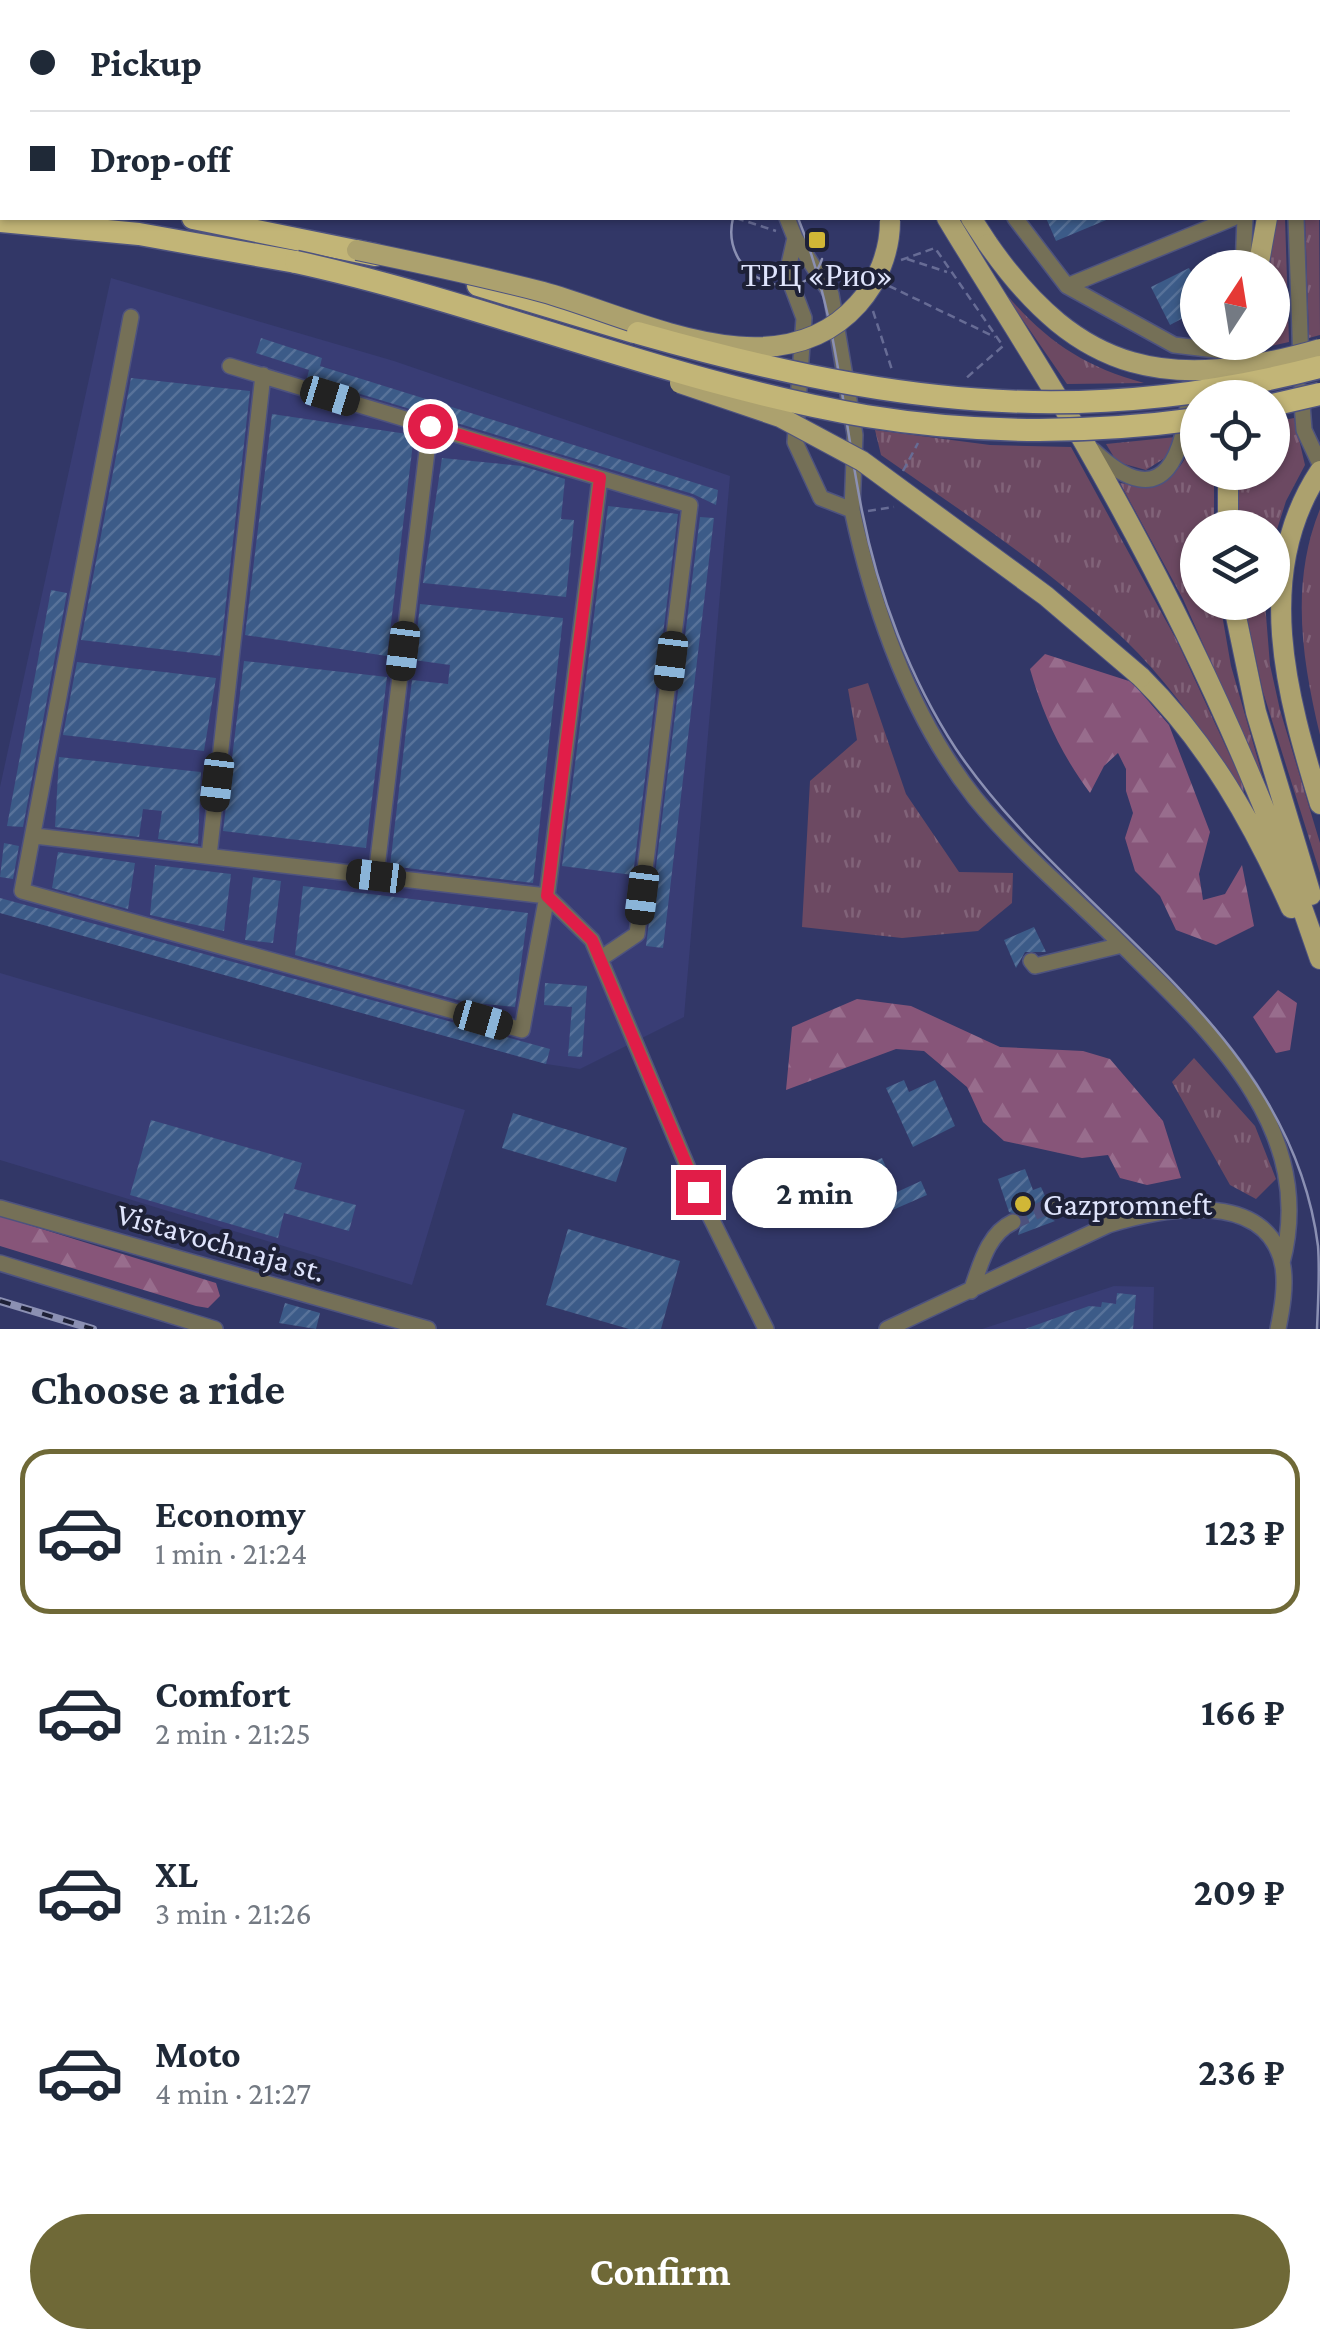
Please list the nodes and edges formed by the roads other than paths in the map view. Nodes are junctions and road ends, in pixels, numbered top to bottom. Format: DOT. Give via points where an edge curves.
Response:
graph roads {
  1 [pos="202,220"];
  2 [pos="890,220"];
  3 [pos="948,220"];
  4 [pos="972,220"];
  5 [pos="1017,220"];
  6 [pos="1229,220"];
  7 [pos="1245,220"];
  8 [pos="1266,220"];
  9 [pos="1296,220"];
  10 [pos="0,221"];
  11 [pos="791,229"];
  12 [pos="357,250"];
  13 [pos="1244,250"];
  14 [pos="1261,250"];
  15 [pos="296,262"];
  16 [pos="1067,286"];
  17 [pos="130,317"];
  18 [pos="1174,345"];
  19 [pos="1180,345"];
  20 [pos="1320,349"];
  21 [pos="230,366"];
  22 [pos="1320,367"];
  23 [pos="263,376"];
  24 [pos="1320,394"];
  25 [pos="1290,401"];
  26 [pos="1180,421"];
  27 [pos="430,426"];
  28 [pos="1084,442"];
  29 [pos="1320,468"];
  30 [pos="600,478"];
  31 [pos="852,510"];
  32 [pos="1236,620"];
  33 [pos="1320,804"];
  34 [pos="35,836"];
  35 [pos="209,856"];
  36 [pos="376,876"];
  37 [pos="547,896"];
  38 [pos="1320,927"];
  39 [pos="1122,945"];
  40 [pos="600,958"];
  41 [pos="1320,959"];
  42 [pos="1032,961"];
  43 [pos="1320,974"];
  44 [pos="1049,1206"];
  45 [pos="0,1208"];
  46 [pos="1146,1214"];
  47 [pos="1013,1222"];
  48 [pos="0,1263"];
  49 [pos="1282,1263"];
  50 [pos="971,1292"];
  51 [pos="215,1329"];
  52 [pos="428,1329"];
  53 [pos="766,1329"];
  54 [pos="886,1329"];
  55 [pos="1278,1329"];
  1 -- 12 [label="highway"];
  2 -- 12 [label="main road, bridge" via="883,263 852,311 811,338 764,349 720,344 544,293"];
  3 -- 28 [label="main road"];
  4 -- 20 [label="main road, bridge" via="1036,305 1118,359 1197,371"];
  5 -- 16 [label="street"];
  6 -- 16 [label="street"];
  7 -- 13 [label="street"];
  8 -- 14 [label="main road"];
  9 -- 29 [label="street" via="1304,430"];
  10 -- 15 [label="highway" via="139,234"];
  11 -- 31 [label="street" via="830,294 854,435"];
  11 -- 31 [label="street" via="786,263 804,318 795,442 821,498"];
  12 -- 22 [label="highway, bridge" via="712,354 927,398 1057,404 1150,398"];
  15 -- 26 [label="highway, bridge" via="704,378 869,416 1014,430"];
  15 -- 43 [label="main road, bridge" via="744,403 862,461 1046,596 1186,724 1266,852"];
  16 -- 18 [label="street"];
  17 -- 34 [label="street"];
  18 -- 19 [label="street"];
  18 -- 28 [label="street" via="1190,383 1184,444 1172,464 1156,476 1129,476"];
  21 -- 23 [label="street"];
  23 -- 27 [label="street"];
  23 -- 35 [label="street"];
  24 -- 25 [label="highway, bridge"];
  27 -- 30 [label="street"];
  27 -- 36 [label="street"];
  28 -- 41 [label="main road" via="1211,685 1284,853"];
  29 -- 33 [label="main road" via="1294,522 1280,593 1292,698"];
  30 -- 37 [label="street"];
  30 -- 40 [label="street" via="690,505 637,934"];
  31 -- 39 [label="street" via="875,603 927,723 1009,836"];
  32 -- 38 [label="main road"];
  34 -- 35 [label="street"];
  34 -- 37 [label="street" via="22,890 522,1030"];
  35 -- 36 [label="street"];
  36 -- 37 [label="street"];
  37 -- 40 [label="street" via="592,940"];
  39 -- 42 [label="street" via="1035,966"];
  39 -- 49 [label="street" via="1244,1078 1271,1124 1293,1222"];
  40 -- 53 [label="street" via="698,1192"];
  44 -- 46 [label="street"];
  45 -- 52 [label="street, Vistavochnaja st."];
  46 -- 49 [label="street" via="1228,1211 1267,1236"];
  46 -- 50 [label="street" via="1045,1252"];
  47 -- 50 [label="street" via="988,1247"];
  48 -- 51 [label="street"];
  49 -- 55 [label="street"];
  50 -- 54 [label="street"];
}
